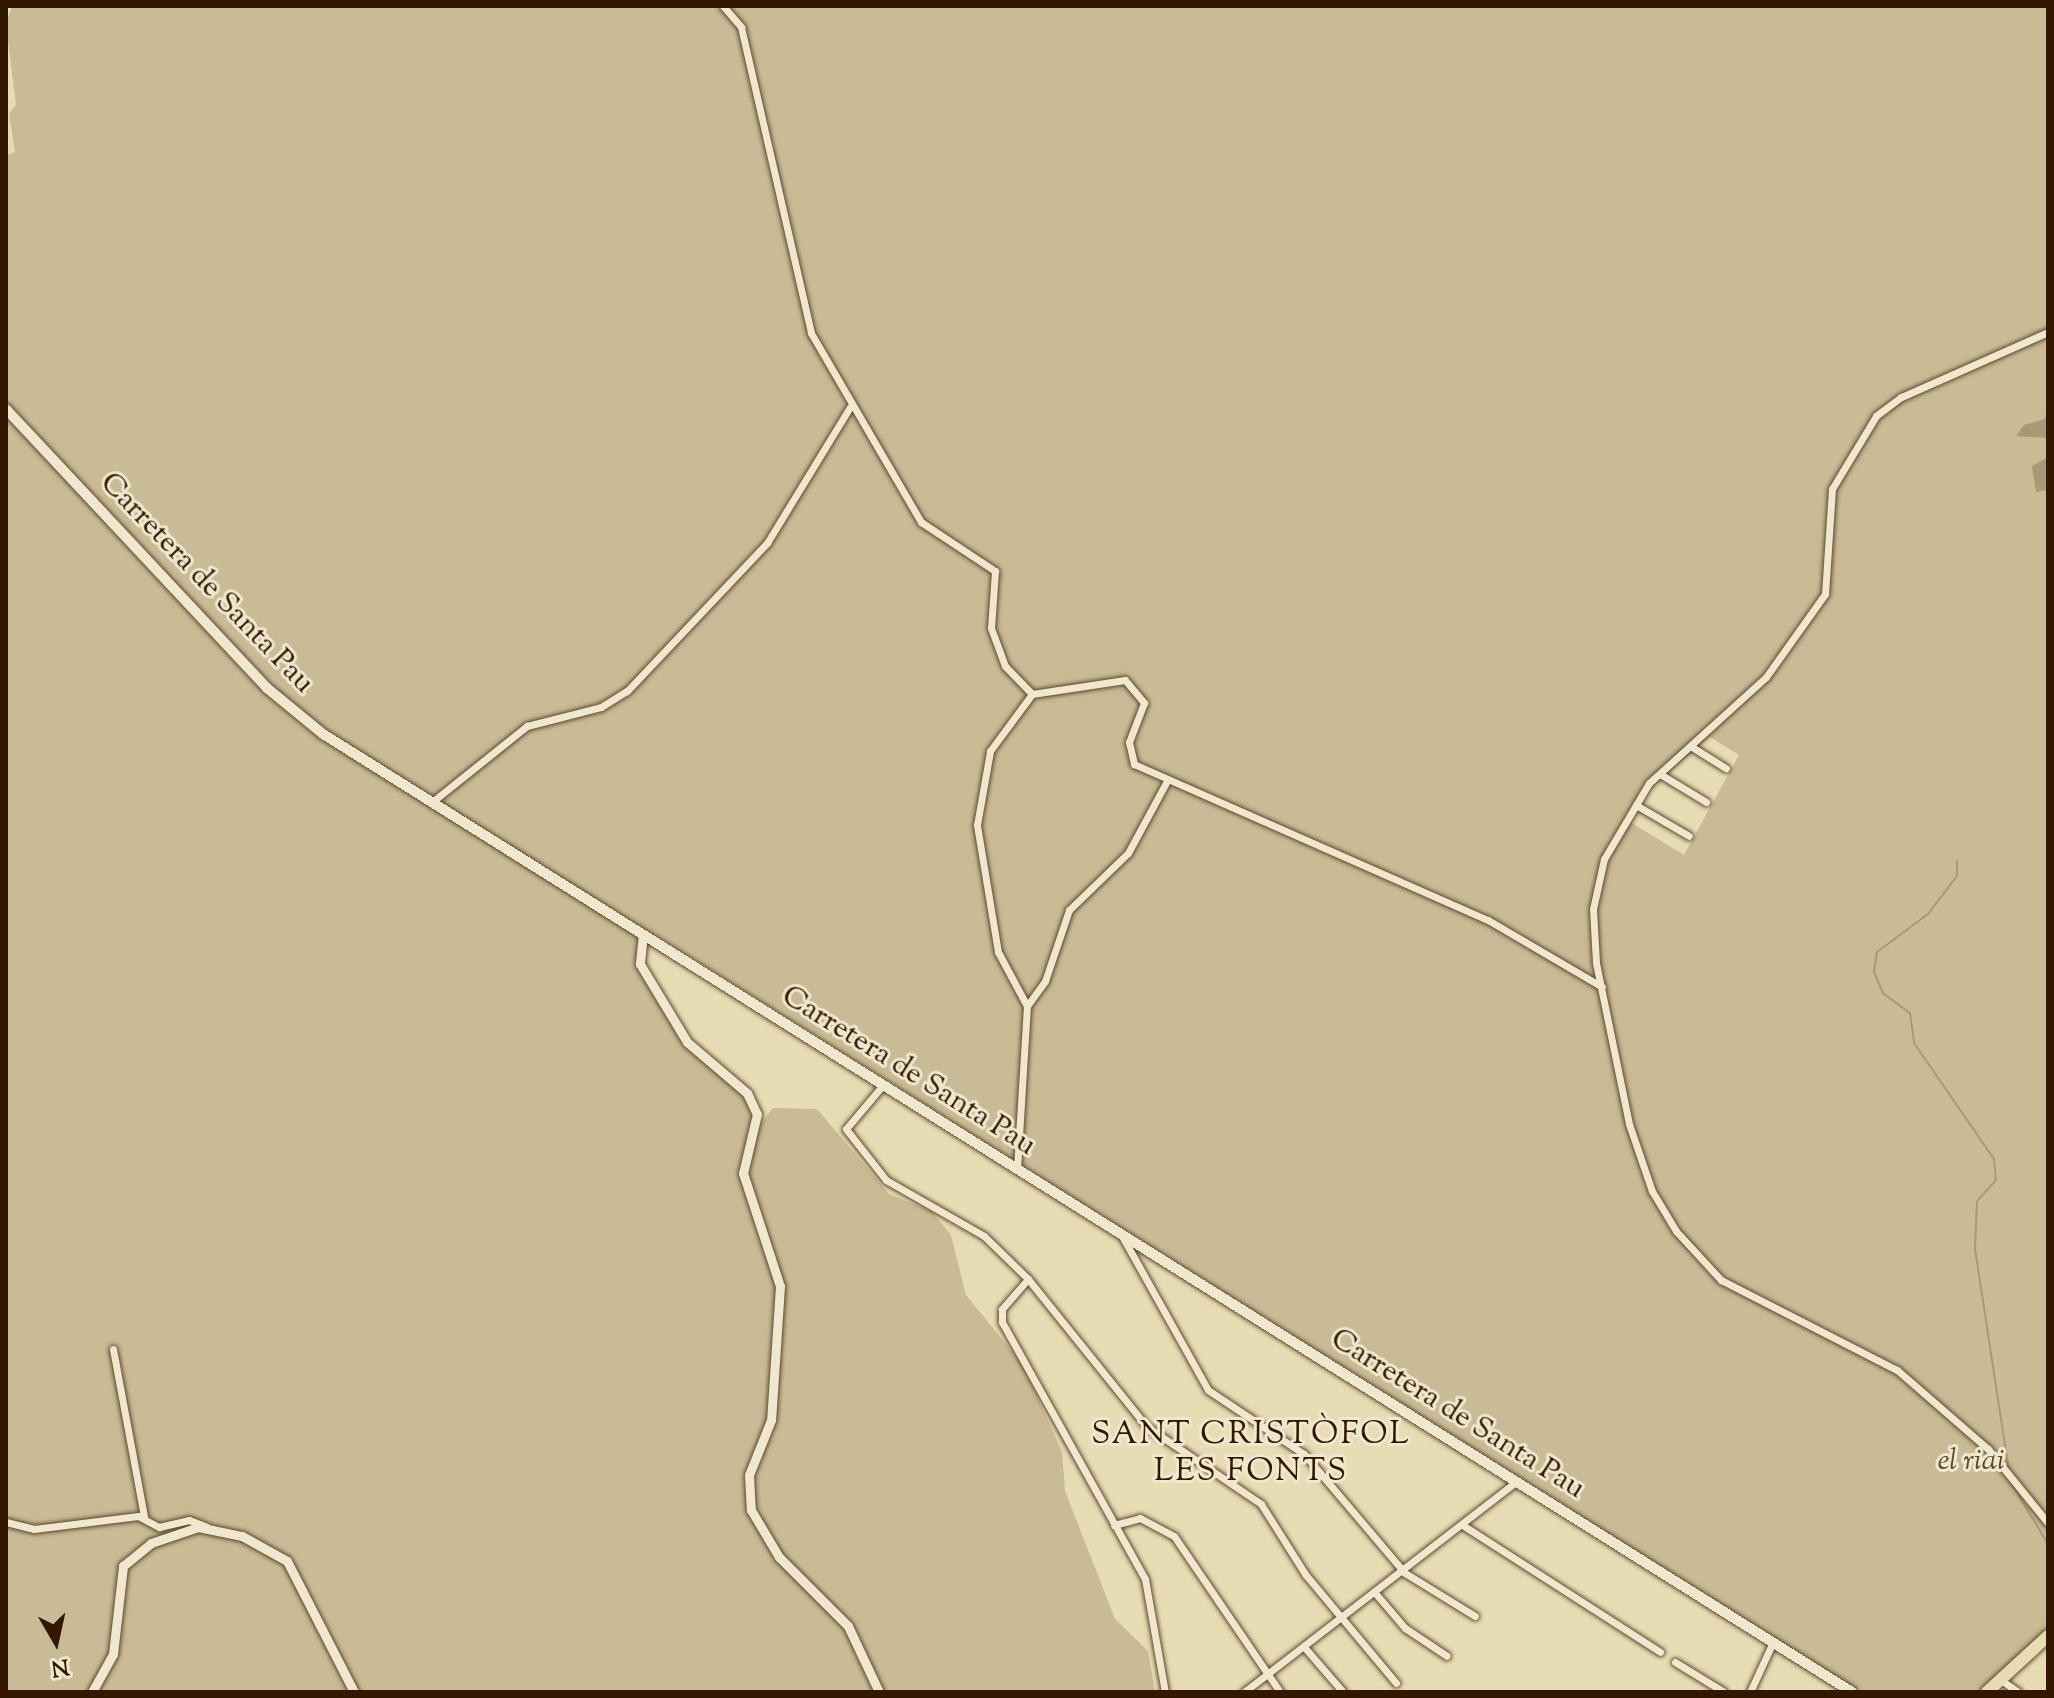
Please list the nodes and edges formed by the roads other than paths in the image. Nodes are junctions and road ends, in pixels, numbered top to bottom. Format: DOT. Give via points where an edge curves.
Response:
graph roads {
  1 [pos="723,6"];
  2 [pos="2048,332"];
  3 [pos="850,407"];
  4 [pos="6,409"];
  5 [pos="1032,694"];
  6 [pos="1692,747"];
  7 [pos="1726,768"];
  8 [pos="1660,774"];
  9 [pos="1167,781"];
  10 [pos="432,802"];
  11 [pos="1706,802"];
  12 [pos="1636,805"];
  13 [pos="1689,836"];
  14 [pos="643,934"];
  15 [pos="1603,989"];
  16 [pos="1027,1006"];
  17 [pos="883,1085"];
  18 [pos="1017,1169"];
  19 [pos="1121,1234"];
  20 [pos="1028,1279"];
  21 [pos="113,1349"];
  22 [pos="1517,1481"];
  23 [pos="144,1517"];
  24 [pos="6,1522"];
  25 [pos="2048,1523"];
  26 [pos="1114,1525"];
  27 [pos="1464,1526"];
  28 [pos="207,1527"];
  29 [pos="1405,1573"];
  30 [pos="1376,1594"];
  31 [pos="1475,1616"];
  32 [pos="1341,1621"];
  33 [pos="2048,1636"];
  34 [pos="1773,1642"];
  35 [pos="1305,1648"];
  36 [pos="1660,1652"];
  37 [pos="1447,1656"];
  38 [pos="1675,1662"];
  39 [pos="1268,1676"];
  40 [pos="2001,1680"];
  41 [pos="1396,1683"];
  42 [pos="92,1692"];
  43 [pos="354,1692"];
  44 [pos="879,1692"];
  45 [pos="1165,1692"];
  46 [pos="1244,1692"];
  47 [pos="1280,1692"];
  48 [pos="1343,1692"];
  49 [pos="1724,1692"];
  50 [pos="1750,1692"];
  51 [pos="1852,1692"];
  52 [pos="1987,1692"];
  53 [pos="2018,1692"];
  1 -- 3 [label="street" via="741,27 807,324"];
  2 -- 6 [label="street" via="1901,397 1876,416 1832,489 1825,594 1778,664"];
  3 -- 5 [label="street" via="921,522 995,571 996,649"];
  3 -- 10 [label="street" via="767,543 627,691 601,707 527,726"];
  4 -- 10 [label="main road, Carretera de Santa Pau" via="267,688 323,734"];
  5 -- 9 [label="street" via="1113,680 1132,685 1145,712 1128,755"];
  5 -- 16 [label="street" via="990,751 977,825 998,952"];
  6 -- 7 [label="street"];
  6 -- 8 [label="street"];
  8 -- 11 [label="street"];
  8 -- 12 [label="street"];
  9 -- 15 [label="street" via="1488,920"];
  9 -- 16 [label="street" via="1128,853 1069,910 1045,981"];
  10 -- 14 [label="main road, Carretera de Santa Pau"];
  12 -- 13 [label="street"];
  12 -- 15 [label="street" via="1604,859 1593,909"];
  14 -- 17 [label="main road, Carretera de Santa Pau"];
  14 -- 44 [label="street" via="640,964 687,1042 747,1093 757,1114 743,1173 780,1286 771,1420 749,1475 751,1510 779,1557 848,1626"];
  15 -- 25 [label="street" via="1629,1124 1652,1191 1676,1231 1721,1280 1897,1370 1988,1449"];
  16 -- 18 [label="street"];
  17 -- 18 [label="main road, Carretera de Santa Pau"];
  17 -- 20 [label="street" via="846,1129 851,1138 891,1185 960,1218"];
  18 -- 19 [label="main road, Carretera de Santa Pau"];
  19 -- 22 [label="main road, Carretera de Santa Pau"];
  19 -- 29 [label="street" via="1200,1381 1313,1462"];
  20 -- 26 [label="street" via="1002,1309 1002,1322"];
  20 -- 32 [label="street" via="1146,1426 1267,1510"];
  21 -- 23 [label="street"];
  22 -- 27 [label="street"];
  22 -- 34 [label="main road, Carretera de Santa Pau"];
  23 -- 24 [label="street" via="34,1529"];
  23 -- 28 [label="street" via="159,1527 189,1520"];
  26 -- 39 [label="street" via="1140,1518 1174,1536"];
  26 -- 45 [label="street" via="1145,1579"];
  27 -- 29 [label="street"];
  27 -- 36 [label="street"];
  28 -- 42 [label="street" via="169,1534 123,1566 115,1643"];
  28 -- 43 [label="street" via="255,1541 287,1561"];
  29 -- 30 [label="street"];
  29 -- 31 [label="street"];
  30 -- 32 [label="street"];
  30 -- 37 [label="street" via="1405,1628"];
  32 -- 35 [label="street"];
  32 -- 41 [label="street"];
  33 -- 40 [label="main road"];
  34 -- 50 [label="street"];
  34 -- 51 [label="main road, Carretera de Santa Pau"];
  35 -- 39 [label="street"];
  35 -- 48 [label="street"];
  38 -- 49 [label="street"];
  39 -- 46 [label="street"];
  39 -- 47 [label="street"];
  40 -- 52 [label="main road"];
  40 -- 53 [label="street"];
}
